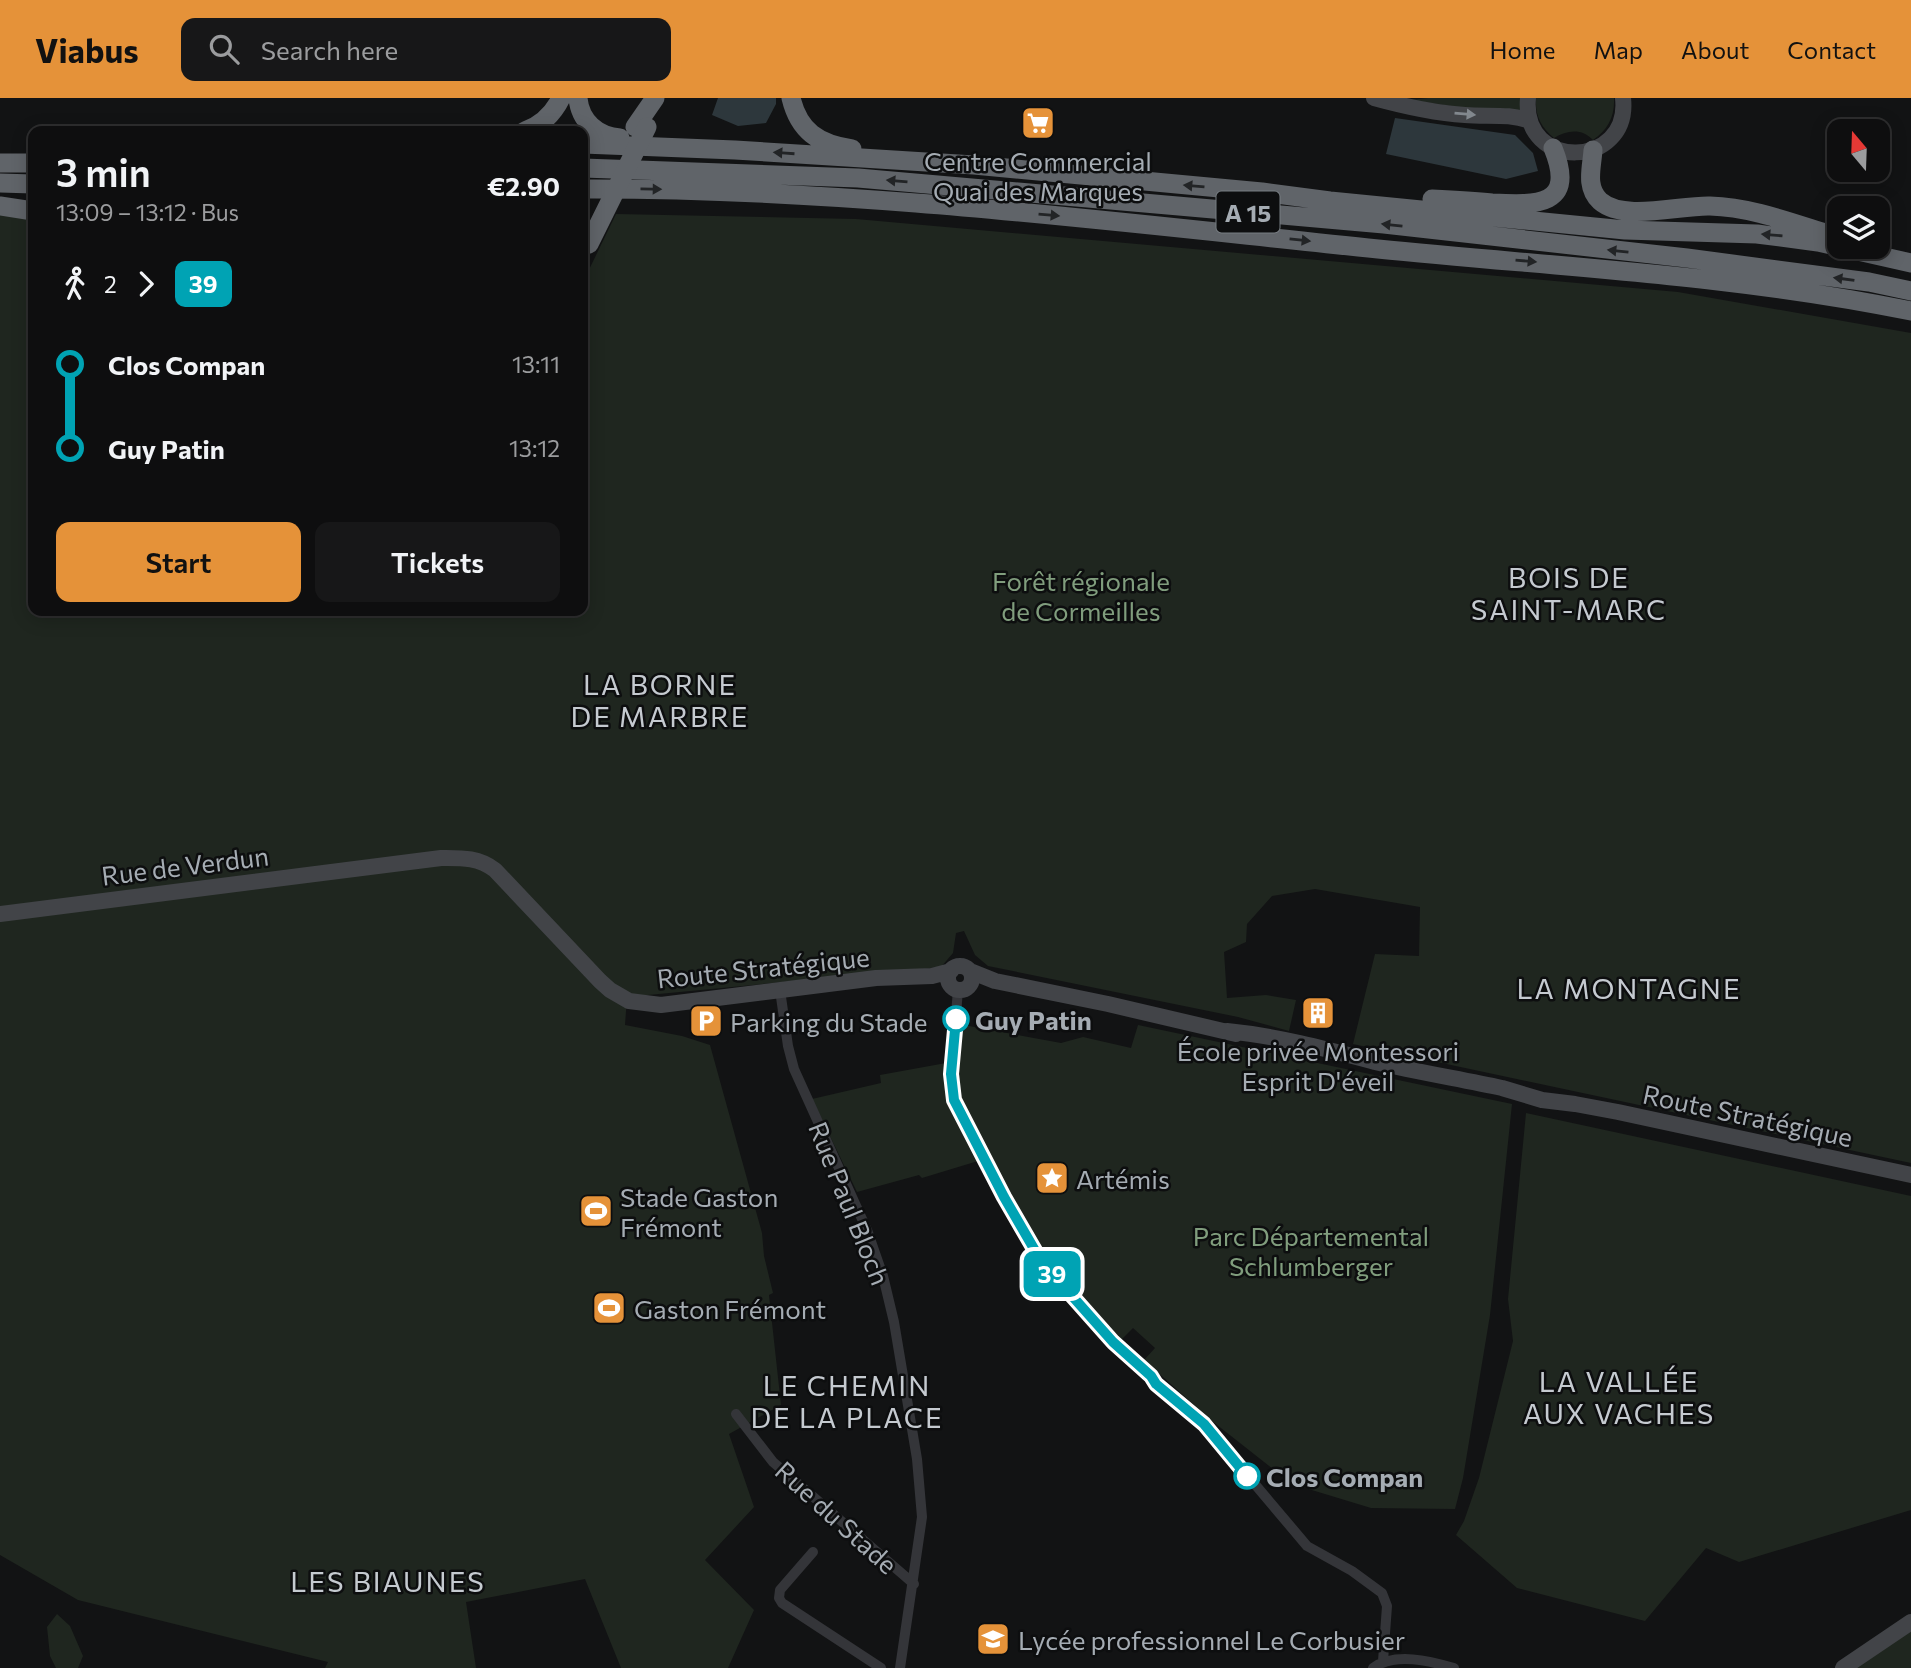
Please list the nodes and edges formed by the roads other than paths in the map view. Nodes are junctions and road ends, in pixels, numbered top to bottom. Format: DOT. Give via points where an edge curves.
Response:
graph roads {
  1 [pos="561,98"];
  2 [pos="578,98"];
  3 [pos="648,98"];
  4 [pos="655,98"];
  5 [pos="666,98"];
  6 [pos="791,98"];
  7 [pos="1374,98"];
  8 [pos="1528,98"];
  9 [pos="1623,98"];
  10 [pos="1530,121"];
  11 [pos="534,126"];
  12 [pos="641,127"];
  13 [pos="588,145"];
  14 [pos="1553,148"];
  15 [pos="736,150"];
  16 [pos="1593,150"];
  17 [pos="0,163"];
  18 [pos="28,163"];
  19 [pos="974,165"];
  20 [pos="588,168"];
  21 [pos="0,183"];
  22 [pos="28,184"];
  23 [pos="588,189"];
  24 [pos="1262,192"];
  25 [pos="0,206"];
  26 [pos="28,210"];
  27 [pos="1827,233"];
  28 [pos="588,236"];
  29 [pos="1890,254"];
  30 [pos="1911,261"];
  31 [pos="1911,291"];
  32 [pos="1911,311"];
  33 [pos="376,866"];
  34 [pos="0,914"];
  35 [pos="960,980"];
  36 [pos="780,990"];
  37 [pos="1911,1175"];
  38 [pos="736,1414"];
  39 [pos="813,1552"];
  40 [pos="914,1584"];
  41 [pos="1911,1622"];
  42 [pos="1383,1661"];
  43 [pos="881,1668"];
  44 [pos="900,1668"];
  45 [pos="1373,1668"];
  46 [pos="1454,1668"];
  47 [pos="1843,1668"];
  1 -- 11 [label="highway" via="545,120"];
  2 -- 15 [label="highway" via="586,121 602,134"];
  3 -- 12 [label="highway"];
  4 -- 12 [label="highway"];
  5 -- 12 [label="highway"];
  6 -- 19 [label="highway" via="802,126 816,138 842,147"];
  7 -- 10 [label="street, one-way" via="1463,115"];
  8 -- 10 [label="street"];
  9 -- 16 [label="street" via="1619,126 1609,140"];
  10 -- 14 [label="street"];
  12 -- 28 [label="highway"];
  13 -- 15 [label="highway"];
  14 -- 16 [label="street" via="1568,153"];
  14 -- 24 [label="highway" via="1561,179 1553,195 1535,204"];
  19 -- 15 [label="highway, one-way"];
  16 -- 27 [label="highway" via="1591,185 1612,209 1728,208"];
  17 -- 18 [label="highway"];
  24 -- 19 [label="highway, one-way"];
  31 -- 20 [label="highway, A 15, one-way" via="1687,258 1384,224 858,178"];
  21 -- 22 [label="highway"];
  23 -- 32 [label="highway, A 15, one-way" via="864,200 1089,218 1683,277"];
  30 -- 24 [label="highway, one-way" via="1787,237 1625,230"];
  25 -- 26 [label="highway"];
  29 -- 30 [label="highway"];
  33 -- 34 [label="street, Rue de Verdun"];
  33 -- 36 [label="street, Route Stratégique" via="440,858 487,864 600,981 616,995 636,1003 678,1003"];
  35 -- 36 [label="street, Route Stratégique" via="876,978"];
  35 -- 37 [label="street, Route Stratégique" via="995,981 1294,1049 1534,1091 1575,1104"];
  35 -- 42 [label="street" via="951,1074 954,1100 1037,1254 1113,1342 1204,1424 1307,1546 1382,1592 1388,1606"];
  36 -- 40 [label="street, Rue Paul Bloch" via="794,1069 867,1230 894,1322 922,1517"];
  38 -- 40 [label="street, Rue du Stade" via="773,1462"];
  39 -- 43 [label="street" via="780,1590 779,1598"];
  40 -- 44 [label="street, Rue Paul Bloch"];
  41 -- 47 [label="street"];
  42 -- 45 [label="street"];
  42 -- 46 [label="street" via="1416,1660"];
}
